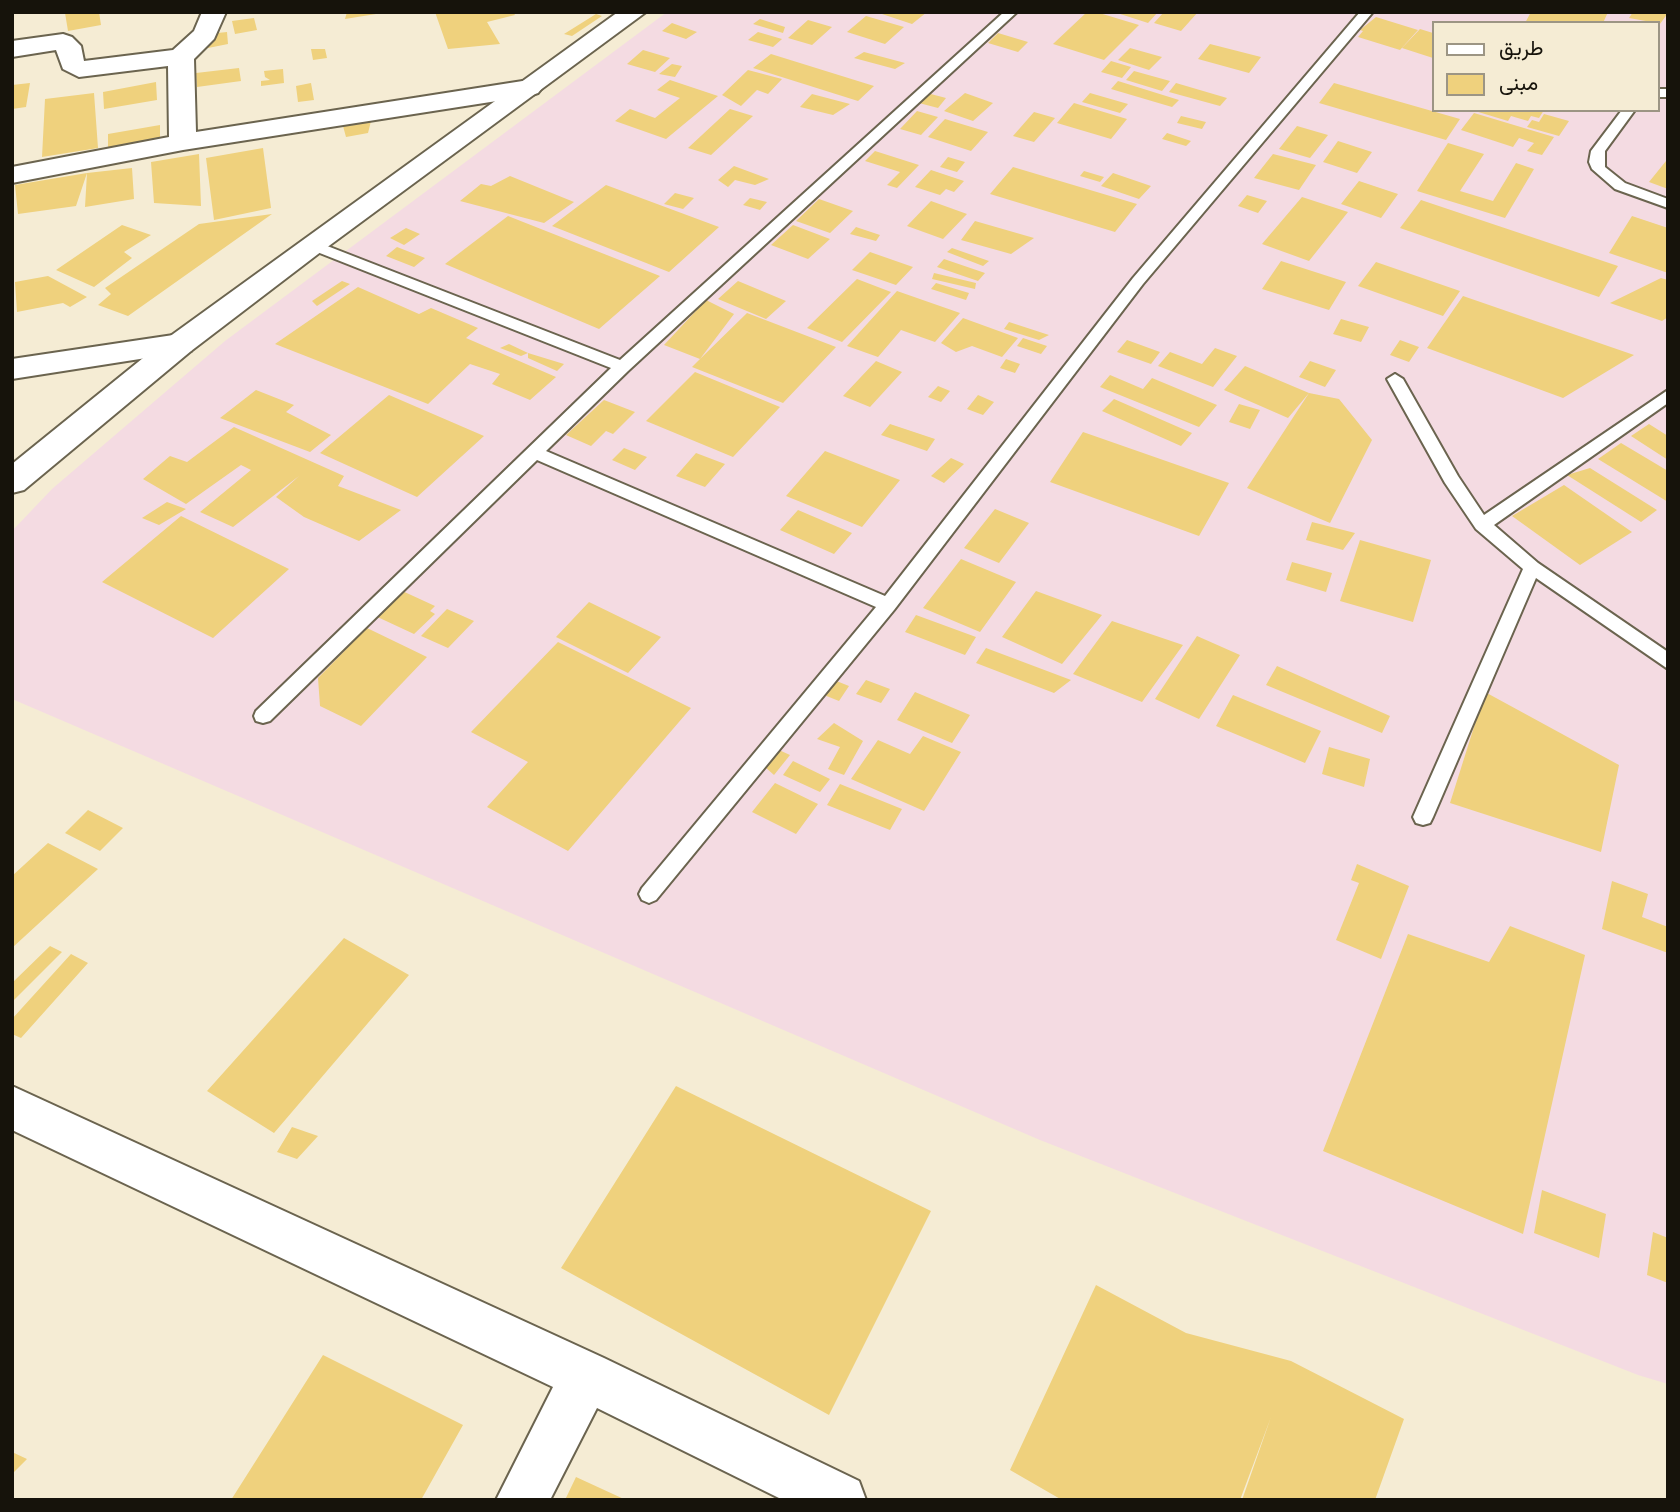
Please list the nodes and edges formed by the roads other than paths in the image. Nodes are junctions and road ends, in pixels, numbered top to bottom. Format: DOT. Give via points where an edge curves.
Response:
graph roads {
  1 [pos="214,12"];
  2 [pos="634,12"];
  3 [pos="1011,12"];
  4 [pos="1367,12"];
  5 [pos="12,49"];
  6 [pos="181,57"];
  7 [pos="529,88"];
  8 [pos="1627,112"];
  9 [pos="183,142"];
  10 [pos="12,175"];
  11 [pos="1668,204"];
  12 [pos="312,245"];
  13 [pos="180,344"];
  14 [pos="622,367"];
  15 [pos="12,369"];
  16 [pos="1395,379"];
  17 [pos="1668,395"];
  18 [pos="534,452"];
  19 [pos="43,454"];
  20 [pos="12,468"];
  21 [pos="12,482"];
  22 [pos="1482,525"];
  23 [pos="1532,567"];
  24 [pos="888,605"];
  25 [pos="1668,662"];
  26 [pos="263,716"];
  27 [pos="1423,817"];
  28 [pos="649,894"];
  29 [pos="12,1107"];
  30 [pos="586,1376"];
  31 [pos="522,1500"];
  32 [pos="840,1500"];
  1 -- 6 [label="street" via="205,34"];
  2 -- 7 [label="street"];
  3 -- 14 [label="lane"];
  4 -- 24 [label="lane" via="1138,281"];
  5 -- 6 [label="street" via="63,42 79,69"];
  6 -- 9 [label="street"];
  7 -- 9 [label="street"];
  7 -- 12 [label="street"];
  8 -- 11 [label="lane" via="1598,151 1599,169 1620,186"];
  9 -- 10 [label="street"];
  12 -- 13 [label="street"];
  12 -- 14 [label="lane"];
  13 -- 15 [label="street"];
  13 -- 19 [label="street"];
  14 -- 18 [label="lane"];
  16 -- 22 [label="lane"];
  17 -- 22 [label="lane"];
  18 -- 24 [label="lane"];
  18 -- 26 [label="lane"];
  19 -- 20 [label="street"];
  19 -- 21 [label="street"];
  22 -- 23 [label="lane"];
  23 -- 25 [label="lane"];
  23 -- 27 [label="lane"];
  24 -- 28 [label="lane"];
  29 -- 30 [label="street"];
  30 -- 31 [label="street"];
  30 -- 32 [label="street"];
}
